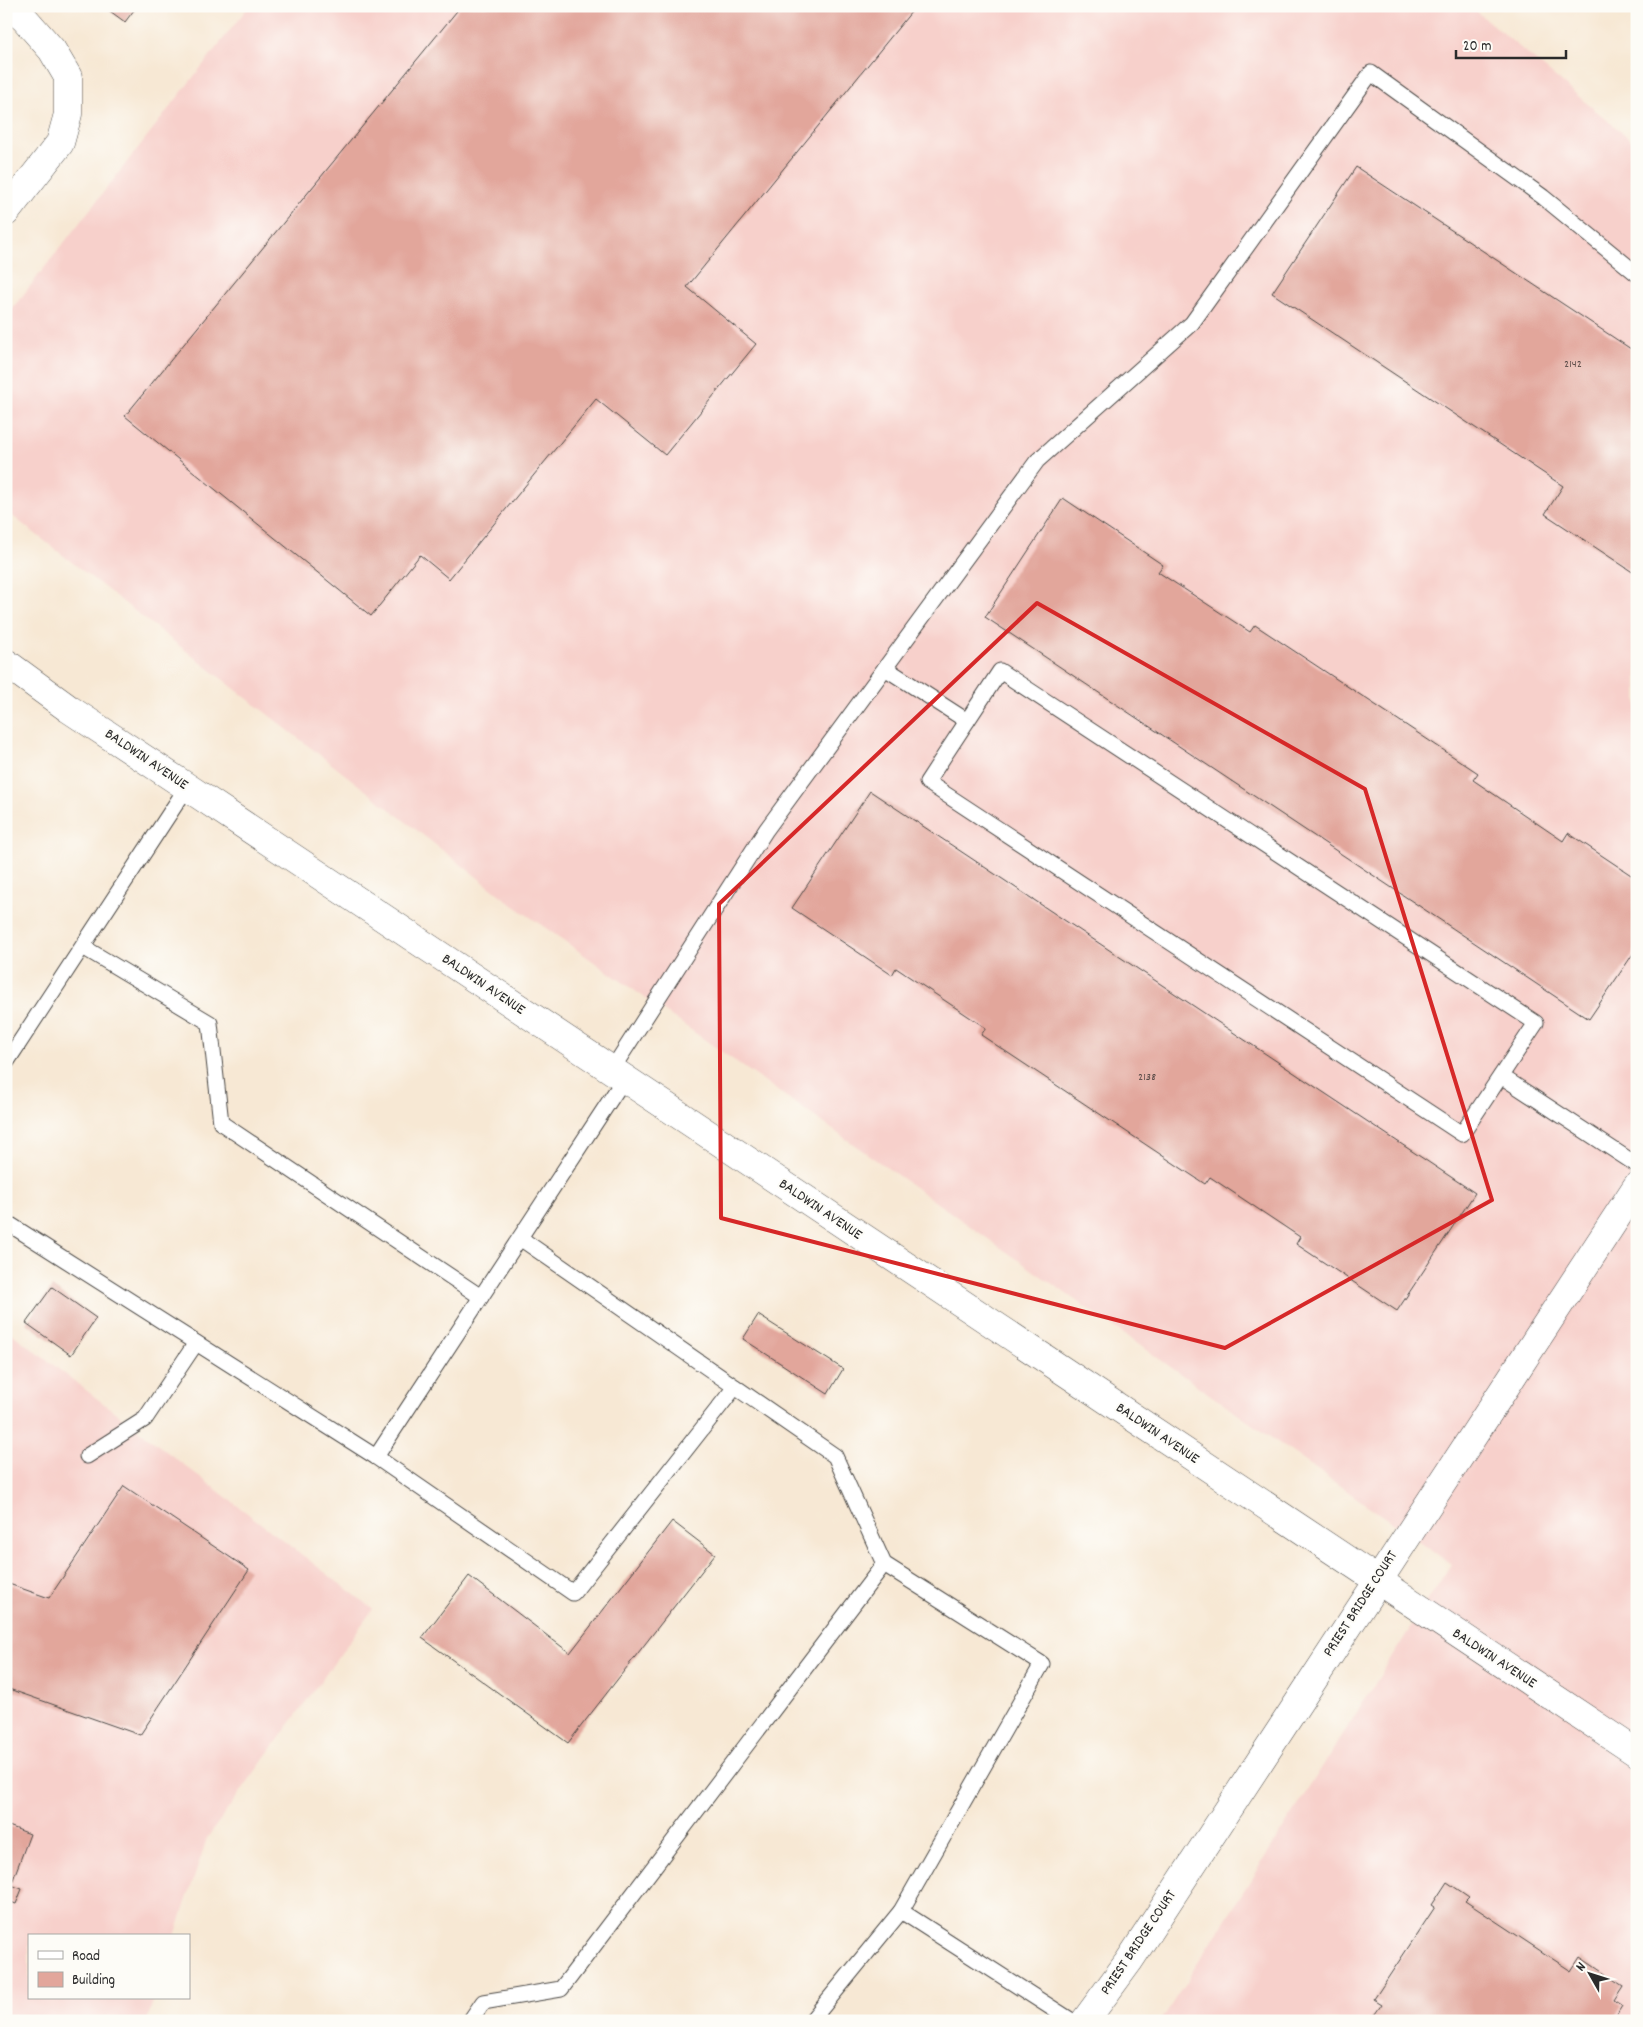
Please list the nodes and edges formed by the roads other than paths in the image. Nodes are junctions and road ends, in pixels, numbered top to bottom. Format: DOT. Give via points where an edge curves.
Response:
graph roads {
  1 [pos="8,6"];
  2 [pos="6,212"];
  3 [pos="1637,274"];
  4 [pos="6,663"];
  5 [pos="885,668"];
  6 [pos="967,722"];
  7 [pos="187,787"];
  8 [pos="83,946"];
  9 [pos="6,1063"];
  10 [pos="618,1075"];
  11 [pos="1501,1076"];
  12 [pos="1637,1165"];
  13 [pos="1637,1186"];
  14 [pos="6,1222"];
  15 [pos="520,1238"];
  16 [pos="482,1296"];
  17 [pos="196,1343"];
  18 [pos="735,1387"];
  19 [pos="87,1456"];
  20 [pos="376,1457"];
  21 [pos="884,1564"];
  22 [pos="1377,1581"];
  23 [pos="1637,1753"];
  24 [pos="901,1911"];
  25 [pos="470,2021"];
  26 [pos="810,2021"];
  27 [pos="1072,2021"];
  28 [pos="1084,2021"];
  1 -- 2 [label="street" via="24,18 52,50 68,77 68,114 60,142"];
  3 -- 5 [label="lane" via="1542,198 1370,73 1192,323 1037,461"];
  4 -- 7 [label="street, BALDWIN AVENUE"];
  5 -- 6 [label="lane"];
  5 -- 10 [label="lane" via="766,830"];
  6 -- 11 [label="lane" via="1000,671 1528,1017 1536,1023"];
  6 -- 11 [label="lane" via="927,782 1462,1134"];
  7 -- 8 [label="lane"];
  7 -- 10 [label="street, BALDWIN AVENUE"];
  8 -- 9 [label="lane"];
  8 -- 16 [label="lane" via="210,1024 221,1123"];
  10 -- 15 [label="lane"];
  10 -- 22 [label="street, BALDWIN AVENUE"];
  11 -- 12 [label="lane"];
  13 -- 22 [label="street, PRIEST BRIDGE COURT"];
  14 -- 17 [label="lane"];
  15 -- 16 [label="lane"];
  15 -- 18 [label="lane"];
  16 -- 20 [label="lane"];
  17 -- 19 [label="lane" via="145,1419"];
  17 -- 20 [label="lane"];
  18 -- 20 [label="lane" via="572,1593"];
  18 -- 21 [label="lane" via="835,1456"];
  21 -- 24 [label="lane" via="1042,1664"];
  21 -- 25 [label="lane" via="561,1989 483,2002"];
  22 -- 23 [label="street, BALDWIN AVENUE"];
  22 -- 28 [label="street, PRIEST BRIDGE COURT" via="1129,1960"];
  24 -- 26 [label="lane"];
  24 -- 27 [label="lane"];
}
